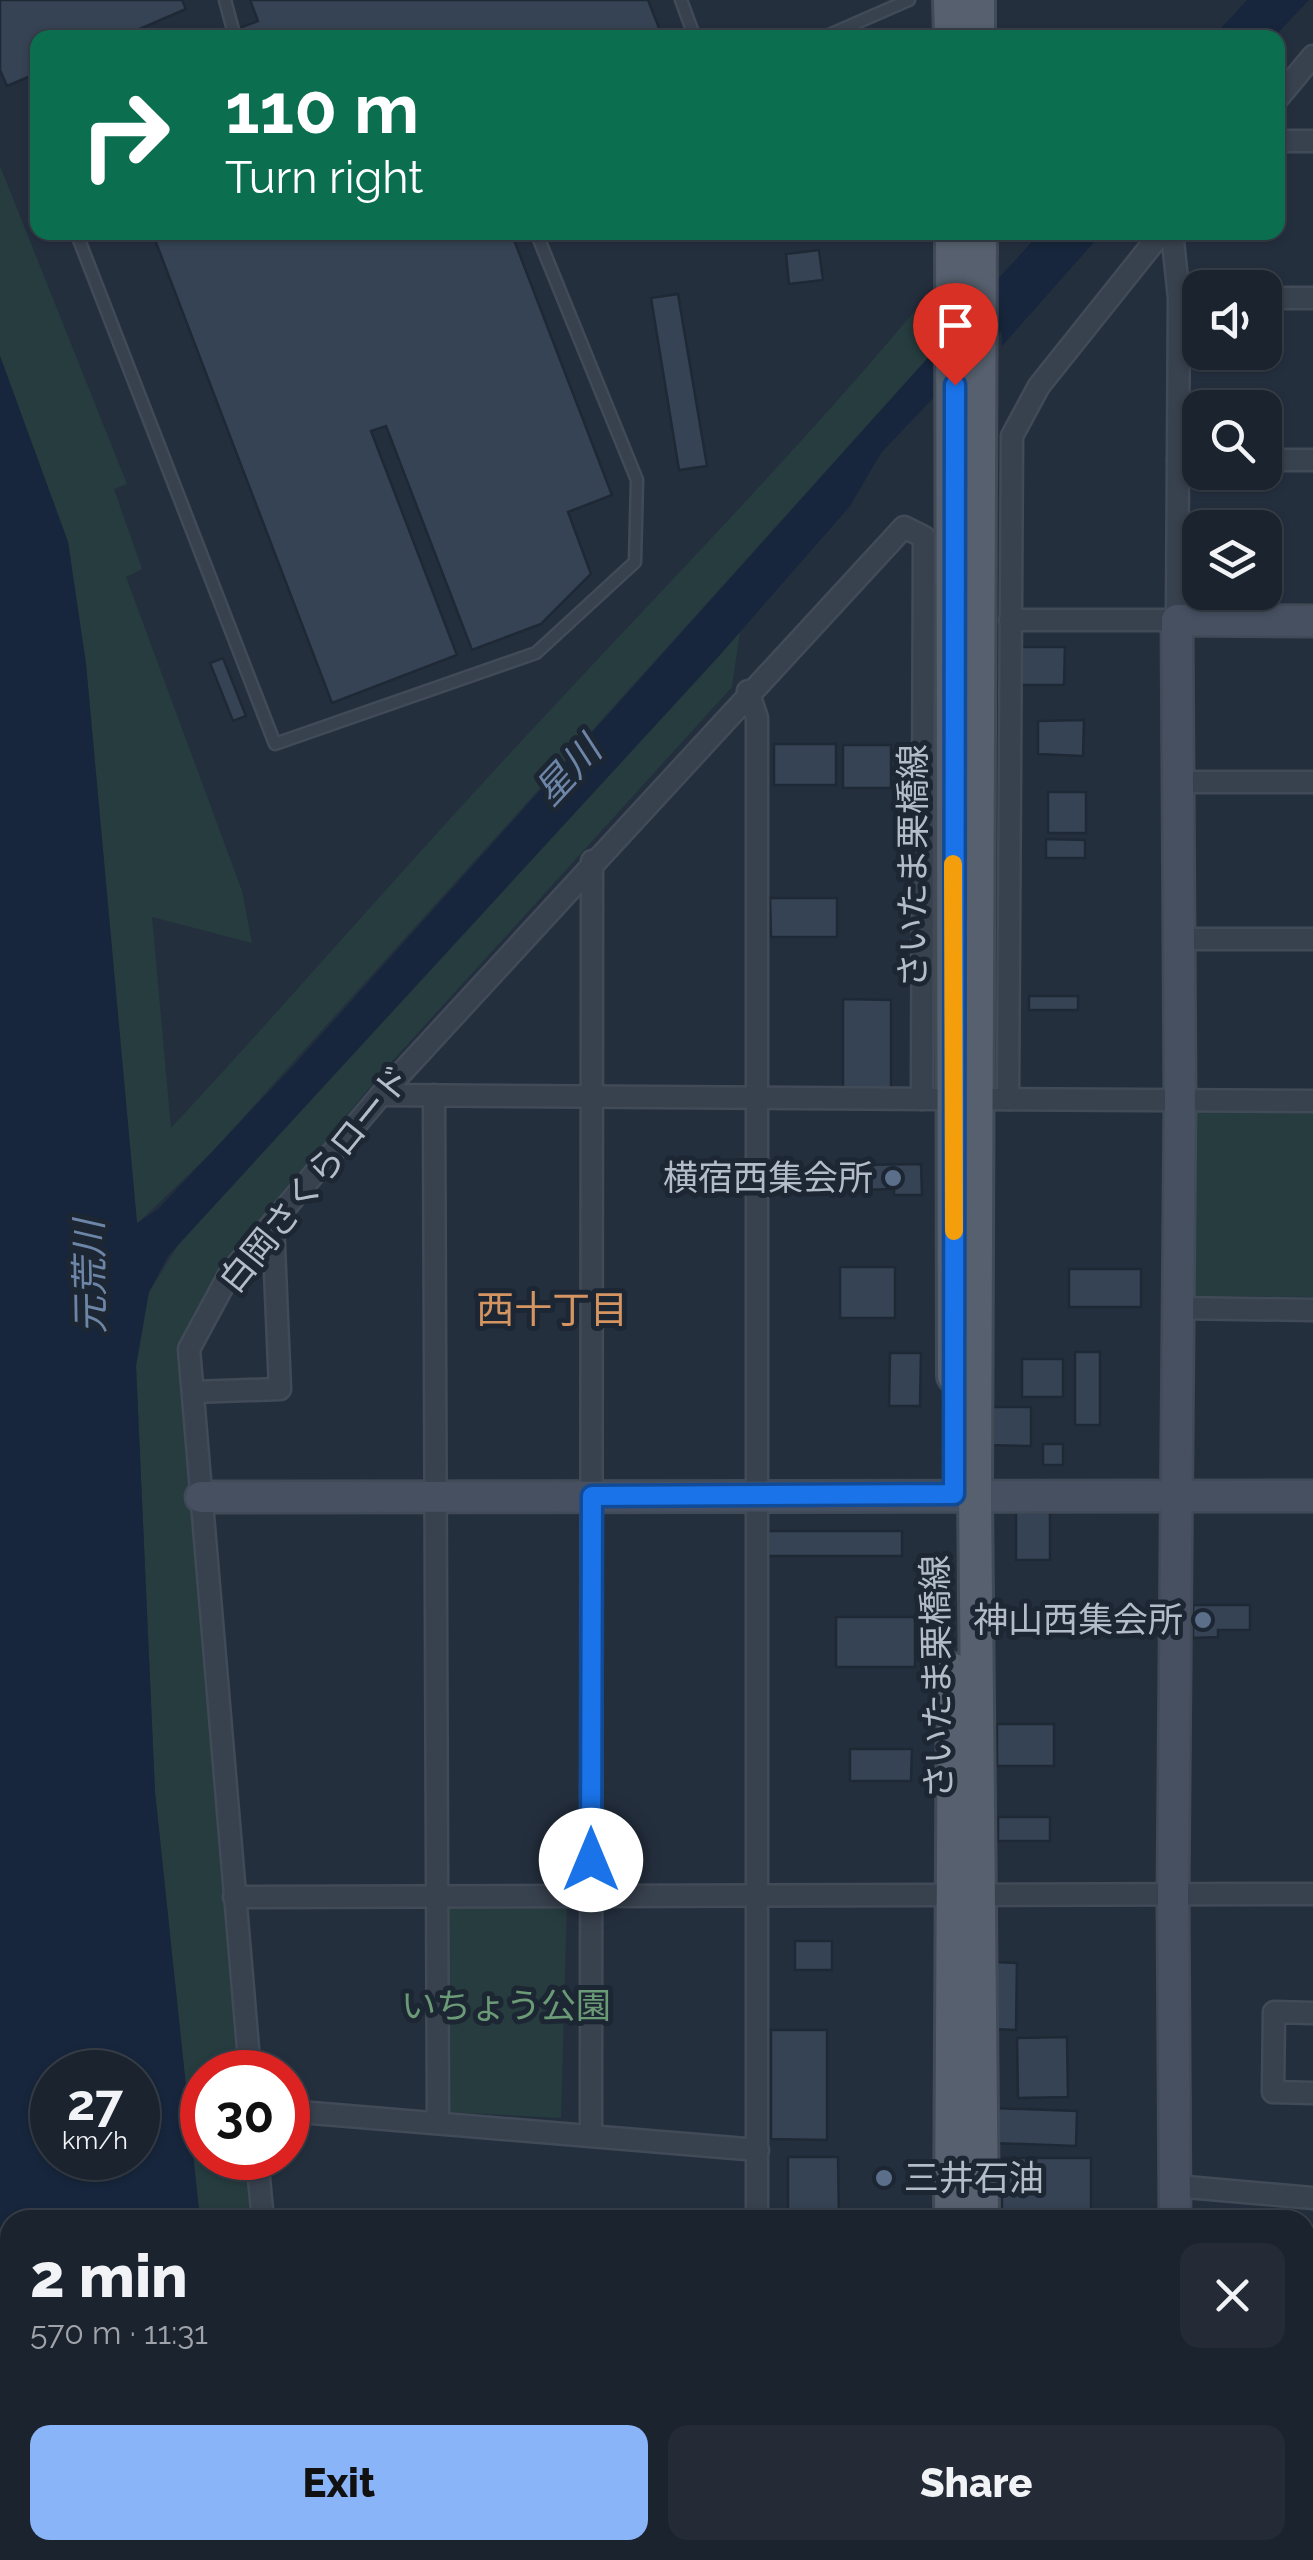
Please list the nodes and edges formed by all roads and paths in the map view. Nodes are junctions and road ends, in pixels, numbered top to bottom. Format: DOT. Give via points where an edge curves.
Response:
graph roads {
  1 [pos="225,0"];
  2 [pos="682,0"];
  3 [pos="909,0"];
  4 [pos="950,0"];
  5 [pos="978,0"];
  6 [pos="233,30"];
  7 [pos="692,30"];
  8 [pos="840,30"];
  9 [pos="951,30"];
  10 [pos="978,30"];
  11 [pos="1313,56"];
  12 [pos="1285,90"];
  13 [pos="1285,141"];
  14 [pos="1313,141"];
  15 [pos="79,240"];
  16 [pos="539,240"];
  17 [pos="952,240"];
  18 [pos="1156,240"];
  19 [pos="1174,240"];
  20 [pos="981,246"];
  21 [pos="1182,270"];
  22 [pos="1282,298"];
  23 [pos="1313,298"];
  24 [pos="1185,370"];
  25 [pos="1178,460"];
  26 [pos="1182,460"];
  27 [pos="1282,460"];
  28 [pos="1313,460"];
  29 [pos="1010,620"];
  30 [pos="1177,620"];
  31 [pos="1313,621"];
  32 [pos="748,691"];
  33 [pos="1177,782"];
  34 [pos="1313,782"];
  35 [pos="592,861"];
  36 [pos="1176,939"];
  37 [pos="1313,939"];
  38 [pos="380,1096"];
  39 [pos="434,1096"];
  40 [pos="592,1097"];
  41 [pos="756,1097"];
  42 [pos="966,1099"];
  43 [pos="1180,1100"];
  44 [pos="1313,1101"];
  45 [pos="273,1223"];
  46 [pos="1177,1308"];
  47 [pos="1313,1310"];
  48 [pos="192,1392"];
  49 [pos="964,1494"];
  50 [pos="436,1496"];
  51 [pos="592,1496"];
  52 [pos="757,1496"];
  53 [pos="1175,1496"];
  54 [pos="1313,1496"];
  55 [pos="201,1497"];
  56 [pos="1313,1894"];
  57 [pos="1173,1895"];
  58 [pos="591,1896"];
  59 [pos="754,1896"];
  60 [pos="967,1896"];
  61 [pos="234,1897"];
  62 [pos="437,1897"];
  63 [pos="1313,2013"];
  64 [pos="248,2050"];
  65 [pos="1313,2093"];
  66 [pos="310,2113"];
  67 [pos="438,2123"];
  68 [pos="591,2136"];
  69 [pos="758,2150"];
  70 [pos="260,2180"];
  71 [pos="1175,2186"];
  72 [pos="1313,2198"];
  73 [pos="262,2210"];
  74 [pos="757,2210"];
  75 [pos="951,2210"];
  76 [pos="982,2210"];
  77 [pos="1175,2210"];
  1 -- 6 [label="lane"];
  2 -- 7 [label="lane"];
  3 -- 8 [label="lane"];
  4 -- 9 [label="main road"];
  5 -- 10 [label="main road"];
  11 -- 12 [label="street"];
  13 -- 14 [label="street"];
  15 -- 16 [label="lane" via="275,744 536,652 635,562 637,480"];
  17 -- 42 [label="main road, さいたま栗橋線"];
  18 -- 29 [label="street" via="1017,420"];
  19 -- 21 [label="street"];
  20 -- 42 [label="main road, さいたま栗橋線"];
  22 -- 23 [label="street"];
  24 -- 25 [label="street"];
  25 -- 26 [label="street"];
  25 -- 30 [label="street"];
  27 -- 28 [label="street"];
  29 -- 30 [label="street"];
  29 -- 42 [label="street"];
  30 -- 31 [label="street"];
  30 -- 33 [label="street"];
  32 -- 35 [label="street, 白岡さくらロード"];
  32 -- 41 [label="street" via="757,718"];
  32 -- 42 [label="street, 白岡さくらロード" via="904,527 924,538"];
  33 -- 34 [label="street"];
  33 -- 36 [label="street"];
  35 -- 38 [label="street, 白岡さくらロード"];
  35 -- 40 [label="street"];
  36 -- 37 [label="street"];
  36 -- 43 [label="street"];
  38 -- 39 [label="street"];
  38 -- 45 [label="street, 白岡さくらロード"];
  39 -- 40 [label="street"];
  39 -- 50 [label="street"];
  40 -- 41 [label="street"];
  40 -- 51 [label="street"];
  41 -- 42 [label="street"];
  41 -- 52 [label="street"];
  42 -- 43 [label="street"];
  42 -- 49 [label="main road, さいたま栗橋線"];
  43 -- 44 [label="street"];
  43 -- 46 [label="street"];
  45 -- 48 [label="street, 白岡さくらロード" via="230,1273 189,1349"];
  45 -- 48 [label="street" via="280,1389"];
  46 -- 47 [label="street"];
  46 -- 53 [label="street"];
  48 -- 55 [label="street, 白岡さくらロード"];
  49 -- 52 [label="street"];
  49 -- 53 [label="street"];
  49 -- 60 [label="main road, さいたま栗橋線"];
  50 -- 51 [label="street"];
  50 -- 55 [label="street"];
  50 -- 62 [label="street"];
  51 -- 52 [label="street"];
  51 -- 58 [label="street"];
  52 -- 59 [label="street"];
  53 -- 54 [label="street"];
  53 -- 57 [label="street"];
  55 -- 61 [label="street, 白岡さくらロード"];
  56 -- 57 [label="street"];
  57 -- 60 [label="street"];
  57 -- 71 [label="street"];
  58 -- 59 [label="street"];
  58 -- 62 [label="street"];
  58 -- 68 [label="street"];
  59 -- 60 [label="street"];
  59 -- 69 [label="street"];
  60 -- 75 [label="main road, さいたま栗橋線"];
  60 -- 76 [label="main road, さいたま栗橋線"];
  61 -- 62 [label="street"];
  61 -- 64 [label="street, 白岡さくらロード"];
  62 -- 67 [label="street"];
  63 -- 65 [label="street" via="1274,2012 1273,2092"];
  66 -- 67 [label="street"];
  67 -- 68 [label="street"];
  68 -- 69 [label="street"];
  69 -- 74 [label="street"];
  70 -- 73 [label="street"];
  71 -- 72 [label="street"];
  71 -- 77 [label="street"];
}
